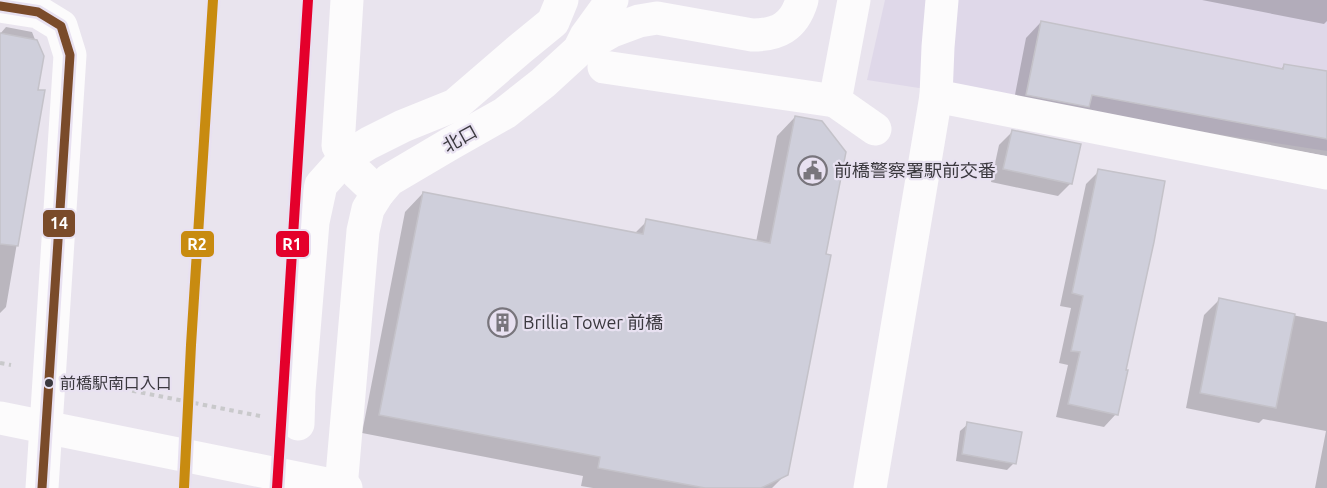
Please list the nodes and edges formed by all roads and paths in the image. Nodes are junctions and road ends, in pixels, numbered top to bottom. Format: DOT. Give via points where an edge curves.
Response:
graph roads {
  1 [pos="347,0"];
  2 [pos="612,0"];
  3 [pos="802,0"];
  4 [pos="854,0"];
  5 [pos="942,0"];
  6 [pos="0,6"];
  7 [pos="572,35"];
  8 [pos="936,96"];
  9 [pos="835,101"];
  10 [pos="875,129"];
  11 [pos="346,158"];
  12 [pos="1327,173"];
  13 [pos="378,193"];
  14 [pos="82,381"];
  15 [pos="0,418"];
  16 [pos="298,424"];
  17 [pos="47,429"];
  18 [pos="42,488"];
  19 [pos="343,488"];
  20 [pos="870,488"];
  1 -- 11 [label="street" via="337,138"];
  2 -- 7 [label="street" via="586,36"];
  3 -- 7 [label="street, 北口" via="794,19 777,32 764,35 657,18 612,31"];
  4 -- 9 [label="street"];
  5 -- 8 [label="street"];
  6 -- 17 [label="street" via="38,12 61,27 70,55"];
  7 -- 9 [label="street"];
  7 -- 11 [label="street" via="512,56 455,105 403,126"];
  7 -- 13 [label="street, 北口" via="543,83 505,113 390,180"];
  8 -- 12 [label="street"];
  8 -- 20 [label="street"];
  9 -- 10 [label="street"];
  11 -- 13 [label="street"];
  11 -- 16 [label="street" via="321,185 313,222"];
  13 -- 19 [label="street, 北口" via="368,209 363,231"];
  14 -- 16 [label="path"];
  15 -- 17 [label="street"];
  17 -- 18 [label="street"];
  17 -- 19 [label="street"];
}
